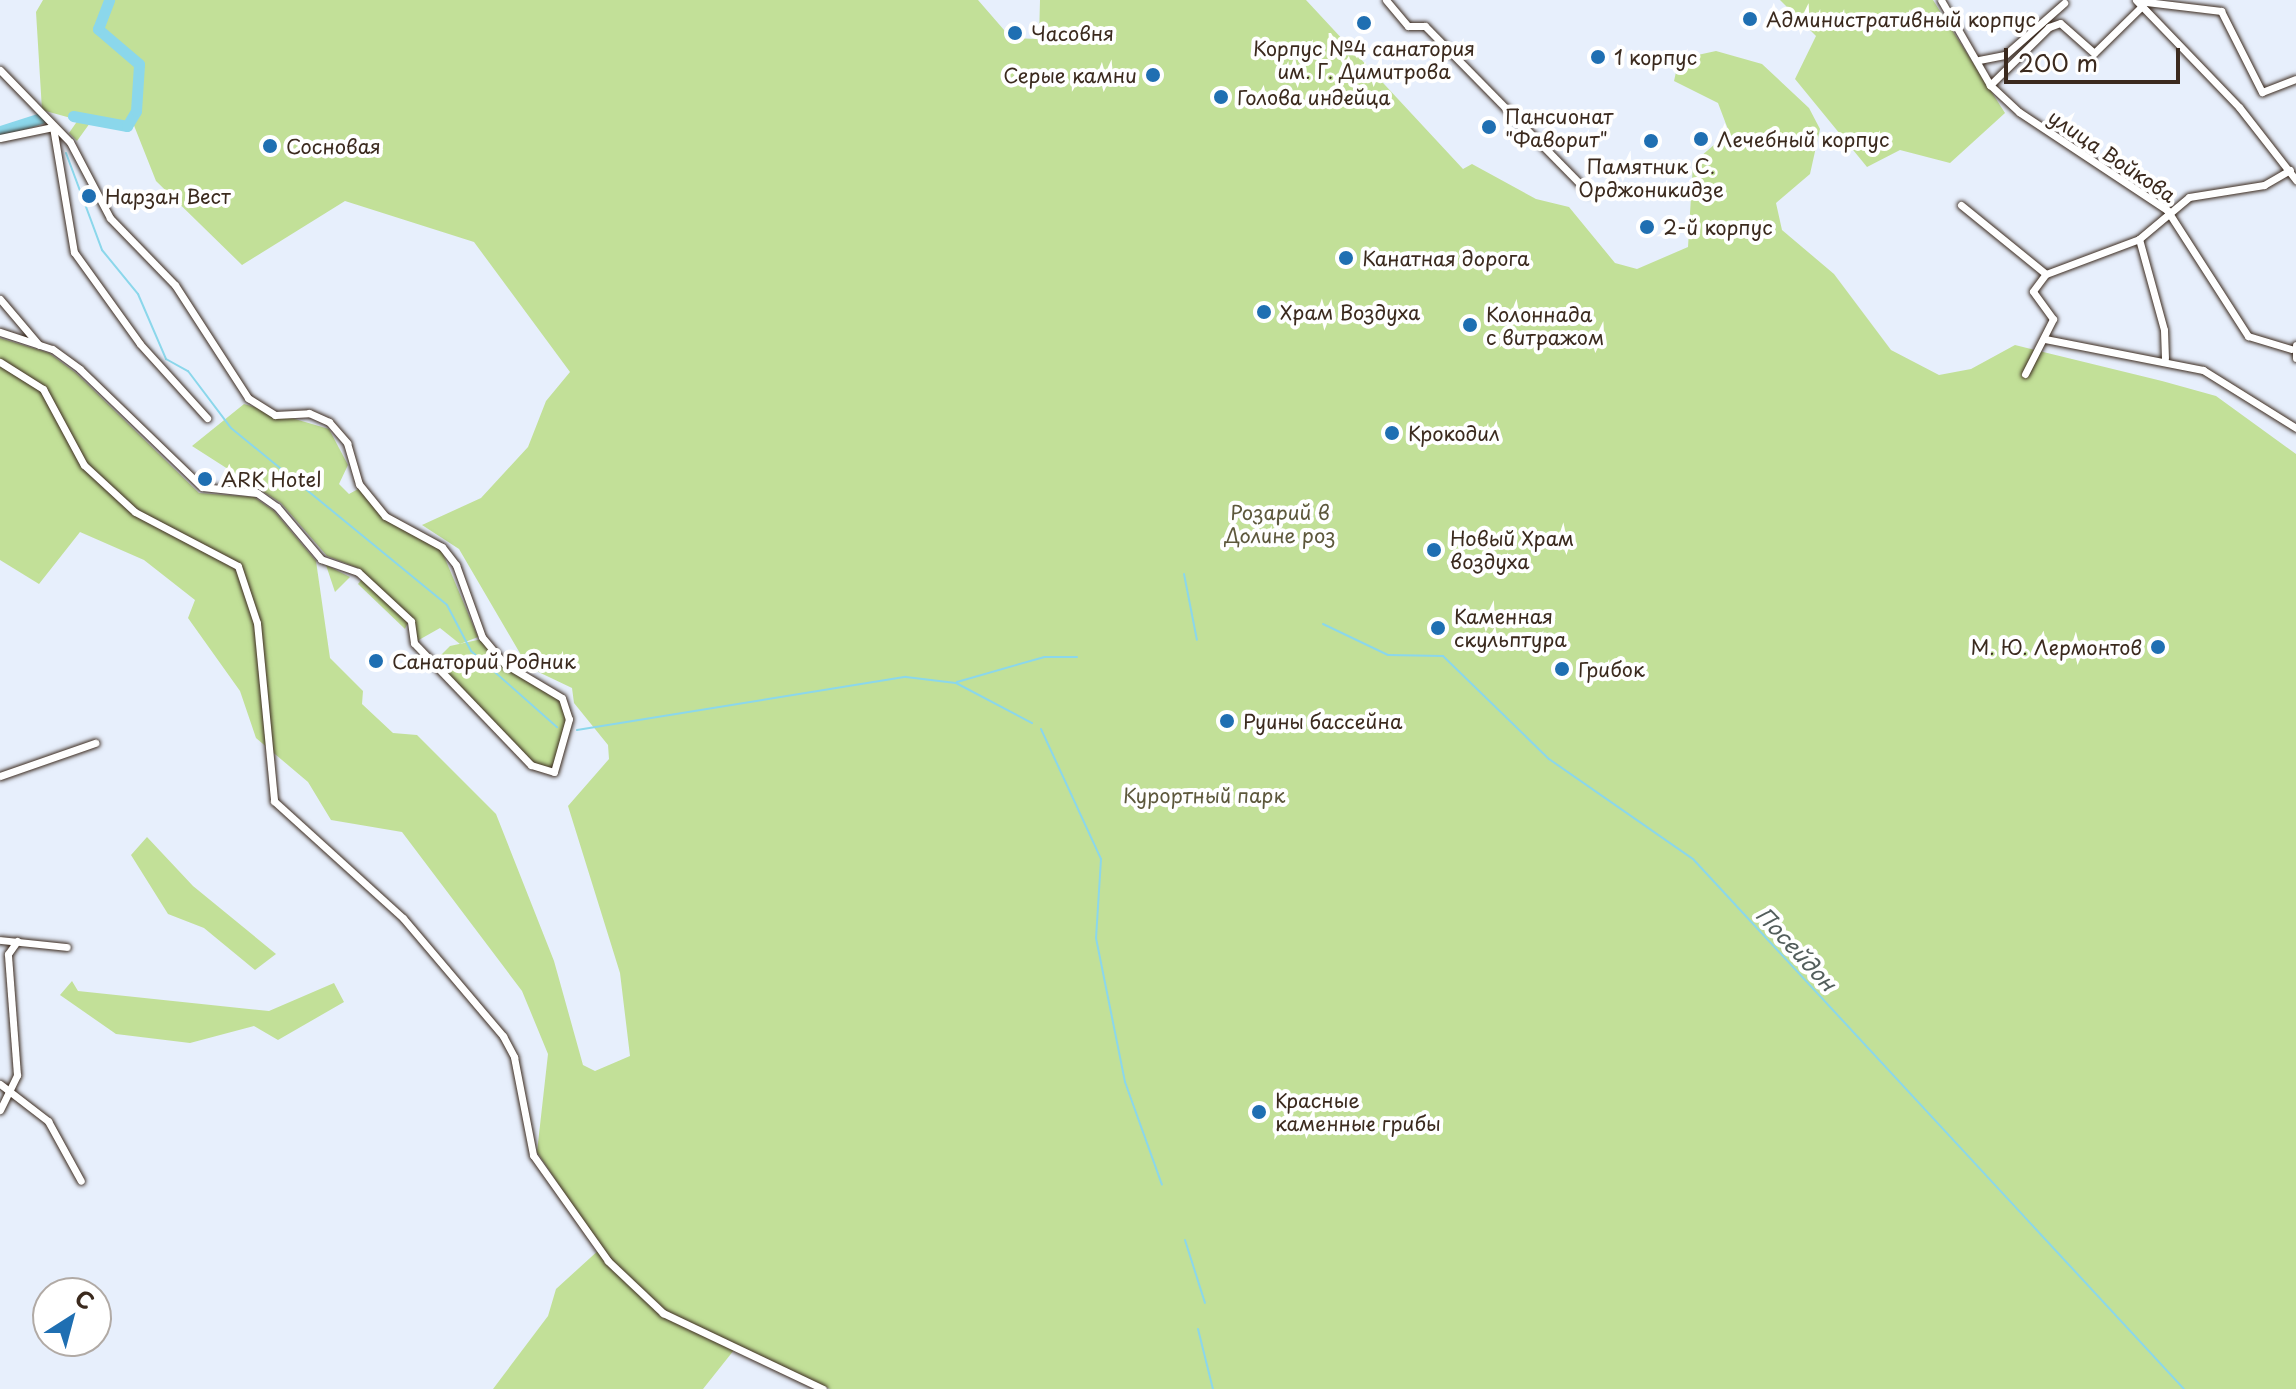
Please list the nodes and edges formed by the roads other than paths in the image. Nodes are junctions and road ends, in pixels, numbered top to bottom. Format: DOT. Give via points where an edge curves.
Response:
graph roads {
  1 [pos="1386,0"];
  2 [pos="1941,0"];
  3 [pos="2138,2"];
  4 [pos="2064,3"];
  5 [pos="1979,60"];
  6 [pos="0,70"];
  7 [pos="2296,78"];
  8 [pos="1990,85"];
  9 [pos="50,125"];
  10 [pos="0,138"];
  11 [pos="2290,170"];
  12 [pos="2296,180"];
  13 [pos="1588,192"];
  14 [pos="1961,205"];
  15 [pos="2167,210"];
  16 [pos="2139,239"];
  17 [pos="2046,274"];
  18 [pos="0,299"];
  19 [pos="0,332"];
  20 [pos="2045,339"];
  21 [pos="39,345"];
  22 [pos="2293,347"];
  23 [pos="2165,358"];
  24 [pos="2296,358"];
  25 [pos="0,362"];
  26 [pos="2025,374"];
  27 [pos="207,418"];
  28 [pos="2296,428"];
  29 [pos="95,743"];
  30 [pos="0,776"];
  31 [pos="0,940"];
  32 [pos="17,941"];
  33 [pos="67,947"];
  34 [pos="0,1084"];
  35 [pos="11,1091"];
  36 [pos="0,1110"];
  37 [pos="81,1181"];
  38 [pos="823,1389"];
  1 -- 13 [label="street" via="1408,26 1425,26"];
  2 -- 5 [label="street"];
  3 -- 7 [label="street" via="2221,11 2262,92"];
  3 -- 8 [label="street" via="2094,53 2060,23 2049,27"];
  3 -- 11 [label="street"];
  4 -- 5 [label="street" via="2005,55"];
  5 -- 8 [label="street"];
  6 -- 9 [label="street"];
  8 -- 15 [label="street, улица Войкова" via="2019,112"];
  9 -- 10 [label="street"];
  9 -- 21 [label="street" via="79,155 110,218 200,317 248,398 275,415 309,413 329,422 347,443 359,484 385,516 442,547 456,565 482,637 505,664 562,698 569,719 554,772 531,765 414,643 411,621 358,572 321,559 257,493 202,487 80,369"];
  9 -- 27 [label="street" via="74,252 140,344"];
  11 -- 12 [label="street"];
  11 -- 15 [label="street" via="2275,182 2203,192"];
  14 -- 17 [label="street"];
  15 -- 16 [label="street"];
  15 -- 22 [label="street, улица Войкова" via="2248,336"];
  16 -- 17 [label="street"];
  16 -- 23 [label="street"];
  17 -- 20 [label="street" via="2032,285 2053,319"];
  18 -- 21 [label="street"];
  19 -- 21 [label="street"];
  20 -- 23 [label="street"];
  20 -- 26 [label="street"];
  22 -- 24 [label="street"];
  23 -- 28 [label="street" via="2243,389"];
  25 -- 38 [label="street" via="43,389 84,465 135,512 238,566 257,623 274,801 403,918 503,1036 514,1057 533,1155 608,1261 680,1323"];
  29 -- 30 [label="street"];
  31 -- 32 [label="street"];
  32 -- 33 [label="street"];
  32 -- 35 [label="street" via="8,954 18,1047"];
  34 -- 35 [label="street"];
  35 -- 36 [label="street"];
  35 -- 37 [label="street" via="48,1121"];
}
